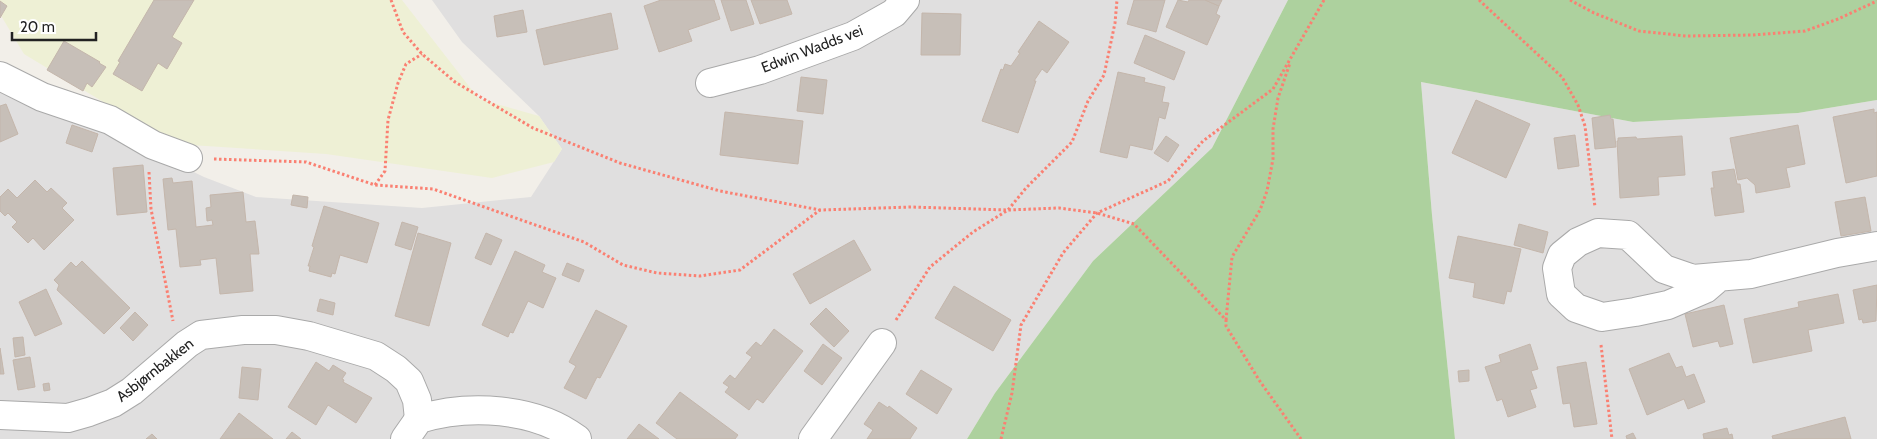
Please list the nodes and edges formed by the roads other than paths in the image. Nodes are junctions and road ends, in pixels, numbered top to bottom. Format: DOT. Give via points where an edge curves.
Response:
graph roads {
  1 [pos="904,0"];
  2 [pos="0,76"];
  3 [pos="710,83"];
  4 [pos="188,158"];
  5 [pos="1877,246"];
  6 [pos="1719,277"];
  7 [pos="882,343"];
  8 [pos="0,415"];
  9 [pos="412,429"];
  10 [pos="577,439"];
  11 [pos="813,439"];
  1 -- 3 [label="street, Edwin Wadds vei" via="894,13 853,36 760,70"];
  2 -- 4 [label="street" via="42,98 110,120 153,145"];
  5 -- 6 [label="street" via="1750,274"];
  6 -- 6 [label="street" via="1692,279 1664,269 1628,235 1598,233 1578,242 1562,255 1557,268 1561,294 1576,308 1602,317 1668,305 1704,289"];
  7 -- 11 [label="street"];
  8 -- 9 [label="street, Asbjørnbakken" via="68,418 113,403 201,335 276,330 349,347 376,356 396,369 408,381 417,400"];
  9 -- 10 [label="street" via="448,412 484,410 539,419"];
}
